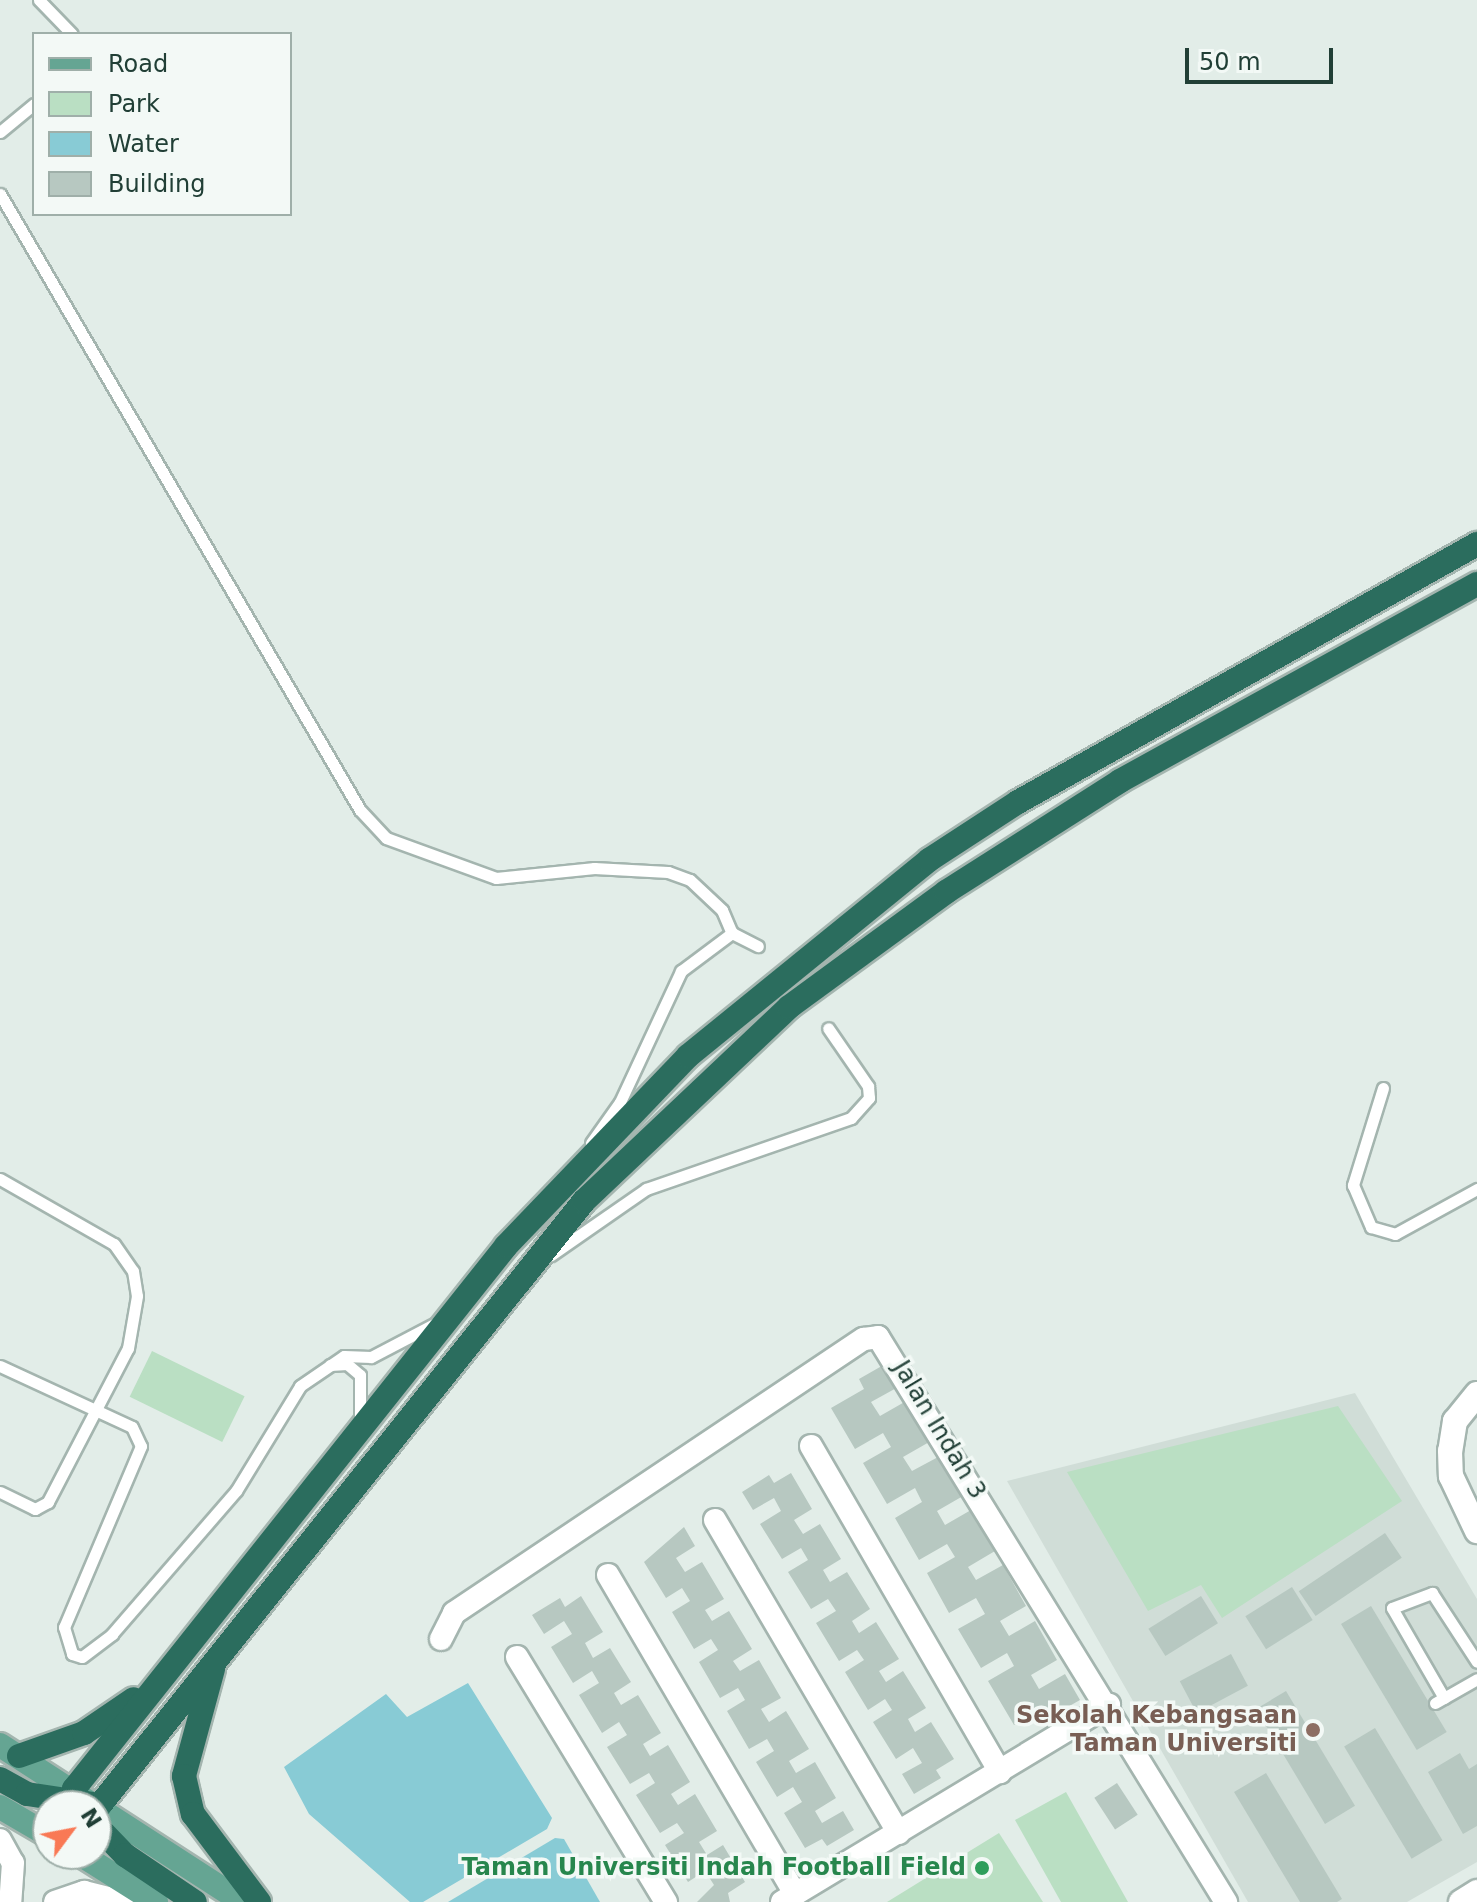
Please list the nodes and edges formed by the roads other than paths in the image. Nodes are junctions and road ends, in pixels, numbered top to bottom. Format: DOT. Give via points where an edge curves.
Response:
graph roads {
  1 [pos="39,0"];
  2 [pos="70,32"];
  3 [pos="32,106"];
  4 [pos="0,132"];
  5 [pos="0,194"];
  6 [pos="1477,544"];
  7 [pos="1477,584"];
  8 [pos="732,933"];
  9 [pos="758,946"];
  10 [pos="828,1028"];
  11 [pos="1383,1088"];
  12 [pos="567,1176"];
  13 [pos="0,1179"];
  14 [pos="1477,1189"];
  15 [pos="519,1278"];
  16 [pos="449,1317"];
  17 [pos="326,1365"];
  18 [pos="0,1366"];
  19 [pos="1477,1394"];
  20 [pos="97,1411"];
  21 [pos="360,1430"];
  22 [pos="811,1446"];
  23 [pos="0,1492"];
  24 [pos="715,1520"];
  25 [pos="1477,1531"];
  26 [pos="608,1575"];
  27 [pos="441,1639"];
  28 [pos="517,1657"];
  29 [pos="215,1659"];
  30 [pos="1477,1662"];
  31 [pos="1477,1679"];
  32 [pos="154,1685"];
  33 [pos="1109,1705"];
  34 [pos="10,1750"];
  35 [pos="1000,1772"];
  36 [pos="0,1779"];
  37 [pos="64,1790"];
  38 [pos="95,1790"];
  39 [pos="100,1790"];
  40 [pos="32,1795"];
  41 [pos="0,1807"];
  42 [pos="112,1822"];
  43 [pos="32,1826"];
  44 [pos="899,1833"];
  45 [pos="112,1839"];
  46 [pos="0,1840"];
  47 [pos="105,1870"];
  48 [pos="1477,1892"];
  49 [pos="789,1898"];
  50 [pos="10,1902"];
  51 [pos="55,1902"];
  52 [pos="124,1902"];
  53 [pos="156,1902"];
  54 [pos="195,1902"];
  55 [pos="243,1902"];
  56 [pos="259,1902"];
  57 [pos="666,1902"];
  58 [pos="1226,1902"];
  59 [pos="1461,1902"];
  1 -- 2 [label="lane"];
  3 -- 4 [label="lane"];
  5 -- 8 [label="lane" via="360,810 386,838 496,878 594,868 668,872 713,900"];
  6 -- 12 [label="highway" via="1109,749 929,860 688,1056"];
  7 -- 15 [label="highway" via="1120,781 934,901 789,1007 627,1157"];
  8 -- 9 [label="lane"];
  8 -- 12 [label="lane" via="681,971 620,1102"];
  10 -- 15 [label="lane" via="868,1086 869,1098 851,1118 646,1189"];
  11 -- 14 [label="lane" via="1353,1185 1371,1227 1395,1234"];
  12 -- 16 [label="highway"];
  13 -- 20 [label="lane" via="87,1223 133,1271 136,1320"];
  15 -- 29 [label="highway"];
  16 -- 17 [label="lane" via="371,1357"];
  16 -- 21 [label="highway"];
  17 -- 20 [label="lane" via="300,1386 236,1491 193,1544 82,1657 72,1654 64,1627 141,1446 132,1427"];
  17 -- 21 [label="lane" via="347,1364 360,1375"];
  18 -- 20 [label="lane"];
  19 -- 25 [label="street" via="1455,1421 1450,1451 1451,1476"];
  20 -- 23 [label="lane" via="44,1507"];
  21 -- 32 [label="highway"];
  22 -- 35 [label="street"];
  24 -- 44 [label="street"];
  26 -- 49 [label="street"];
  27 -- 33 [label="street, Jalan Indah 3" via="454,1613 864,1339 878,1337"];
  28 -- 57 [label="street"];
  29 -- 39 [label="highway"];
  29 -- 56 [label="highway" via="184,1776 193,1814"];
  30 -- 31 [label="lane" via="1432,1593 1392,1608 1439,1700"];
  32 -- 34 [label="highway" via="84,1733"];
  32 -- 38 [label="highway"];
  33 -- 35 [label="street"];
  33 -- 58 [label="street, Jalan Indah 3"];
  34 -- 37 [label="main road"];
  35 -- 44 [label="street"];
  36 -- 40 [label="highway"];
  41 -- 43 [label="main road"];
  42 -- 55 [label="main road"];
  44 -- 49 [label="street"];
  45 -- 54 [label="highway" via="125,1855"];
  46 -- 50 [label="street" via="13,1863"];
  47 -- 53 [label="main road"];
  48 -- 59 [label="street"];
  51 -- 52 [label="street" via="84,1892"];
}
